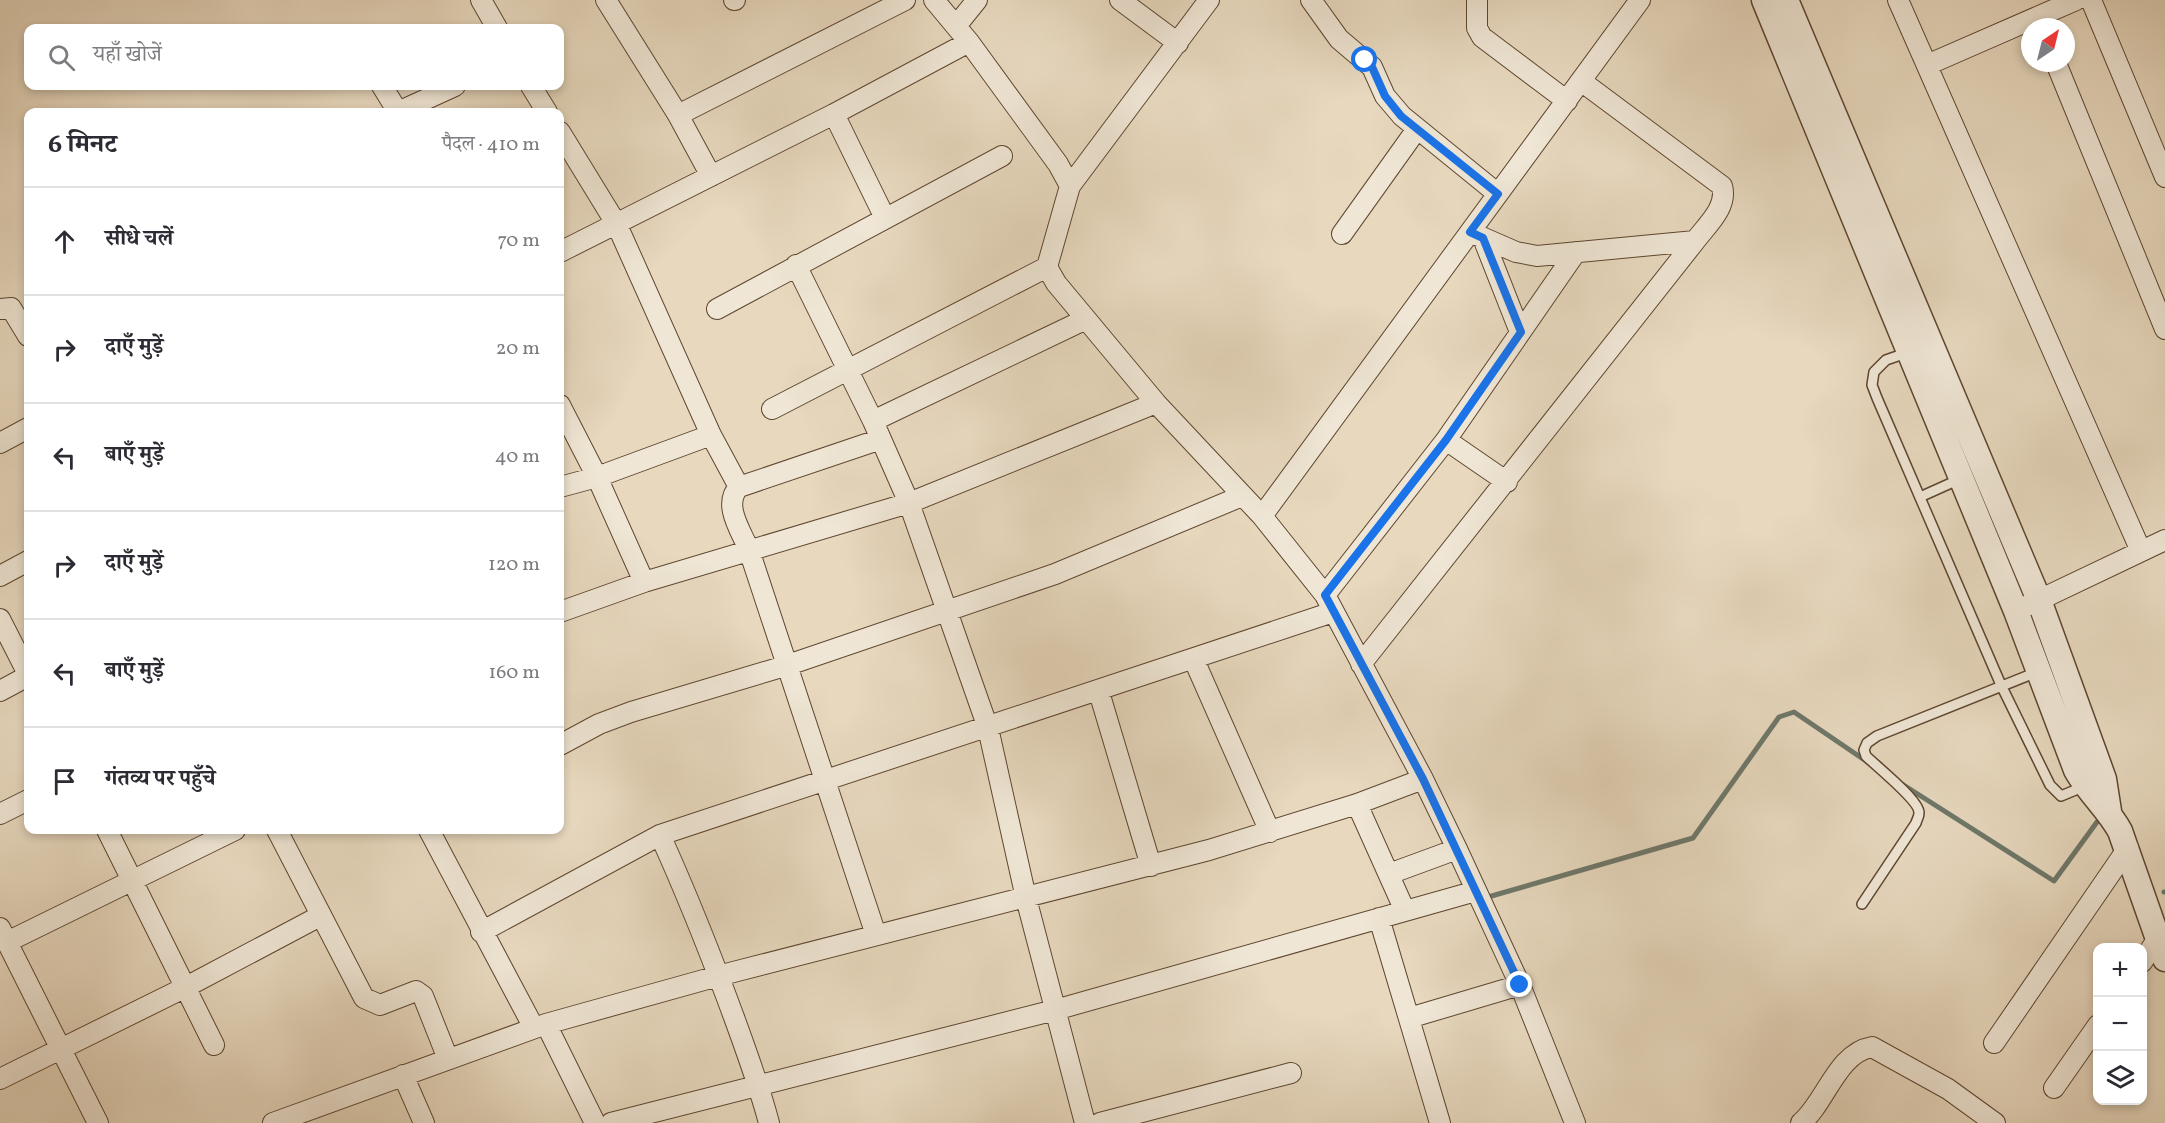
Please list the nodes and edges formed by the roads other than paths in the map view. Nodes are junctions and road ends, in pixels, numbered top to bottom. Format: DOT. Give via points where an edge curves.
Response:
graph roads {
  1 [pos="481,0"];
  2 [pos="606,0"];
  3 [pos="905,0"];
  4 [pos="934,0"];
  5 [pos="977,0"];
  6 [pos="1120,0"];
  7 [pos="1209,0"];
  8 [pos="1311,0"];
  9 [pos="1477,0"];
  10 [pos="1764,0"];
  11 [pos="1786,0"];
  12 [pos="2076,0"];
  13 [pos="2091,0"];
  14 [pos="1903,1"];
  15 [pos="1633,2"];
  16 [pos="2046,18"];
  17 [pos="495,24"];
  18 [pos="956,27"];
  19 [pos="2021,29"];
  20 [pos="969,42"];
  21 [pos="1178,43"];
  22 [pos="1927,65"];
  23 [pos="2060,72"];
  24 [pos="1581,81"];
  25 [pos="384,90"];
  26 [pos="446,90"];
  27 [pos="533,90"];
  28 [pos="1567,101"];
  29 [pos="396,108"];
  30 [pos="407,108"];
  31 [pos="545,108"];
  32 [pos="834,114"];
  33 [pos="678,115"];
  34 [pos="1417,129"];
  35 [pos="564,139"];
  36 [pos="1002,156"];
  37 [pos="711,176"];
  38 [pos="2165,177"];
  39 [pos="1070,186"];
  40 [pos="1498,194"];
  41 [pos="885,218"];
  42 [pos="616,225"];
  43 [pos="1342,234"];
  44 [pos="1477,235"];
  45 [pos="1695,241"];
  46 [pos="564,250"];
  47 [pos="1576,252"];
  48 [pos="795,265"];
  49 [pos="1047,267"];
  50 [pos="0,309"];
  51 [pos="717,309"];
  52 [pos="1084,320"];
  53 [pos="2165,328"];
  54 [pos="24,329"];
  55 [pos="1521,332"];
  56 [pos="1909,352"];
  57 [pos="847,370"];
  58 [pos="1156,403"];
  59 [pos="772,409"];
  60 [pos="564,413"];
  61 [pos="24,430"];
  62 [pos="877,430"];
  63 [pos="711,435"];
  64 [pos="1446,440"];
  65 [pos="0,443"];
  66 [pos="597,477"];
  67 [pos="1962,478"];
  68 [pos="1507,482"];
  69 [pos="564,486"];
  70 [pos="739,488"];
  71 [pos="1242,495"];
  72 [pos="1920,497"];
  73 [pos="909,503"];
  74 [pos="1262,516"];
  75 [pos="2165,540"];
  76 [pos="2140,549"];
  77 [pos="749,550"];
  78 [pos="24,563"];
  79 [pos="0,576"];
  80 [pos="644,582"];
  81 [pos="2039,600"];
  82 [pos="1329,603"];
  83 [pos="564,611"];
  84 [pos="2016,611"];
  85 [pos="946,612"];
  86 [pos="0,619"];
  87 [pos="1194,660"];
  88 [pos="1361,664"];
  89 [pos="785,666"];
  90 [pos="24,667"];
  91 [pos="2039,671"];
  92 [pos="24,677"];
  93 [pos="2001,685"];
  94 [pos="0,691"];
  95 [pos="1099,692"];
  96 [pos="988,728"];
  97 [pos="564,743"];
  98 [pos="1423,779"];
  99 [pos="823,780"];
  100 [pos="2085,786"];
  101 [pos="24,802"];
  102 [pos="1357,804"];
  103 [pos="2109,811"];
  104 [pos="0,814"];
  105 [pos="1270,832"];
  106 [pos="109,834"];
  107 [pos="227,834"];
  108 [pos="279,834"];
  109 [pos="431,834"];
  110 [pos="660,836"];
  111 [pos="2128,848"];
  112 [pos="1457,849"];
  113 [pos="1151,866"];
  114 [pos="1389,874"];
  115 [pos="133,880"];
  116 [pos="1476,891"];
  117 [pos="1026,898"];
  118 [pos="1862,904"];
  119 [pos="1405,911"];
  120 [pos="320,916"];
  121 [pos="1379,918"];
  122 [pos="481,932"];
  123 [pos="4,935"];
  124 [pos="876,935"];
  125 [pos="2161,950"];
  126 [pos="2147,959"];
  127 [pos="718,976"];
  128 [pos="1520,985"];
  129 [pos="186,987"];
  130 [pos="1055,1010"];
  131 [pos="1409,1018"];
  132 [pos="540,1026"];
  133 [pos="2093,1031"];
  134 [pos="1994,1043"];
  135 [pos="214,1045"];
  136 [pos="60,1050"];
  137 [pos="448,1059"];
  138 [pos="1291,1073"];
  139 [pos="403,1075"];
  140 [pos="0,1079"];
  141 [pos="759,1086"];
  142 [pos="2054,1088"];
  143 [pos="278,1122"];
  144 [pos="98,1123"];
  145 [pos="423,1123"];
  146 [pos="595,1123"];
  147 [pos="611,1123"];
  148 [pos="769,1123"];
  149 [pos="1084,1123"];
  150 [pos="1100,1123"];
  151 [pos="1440,1123"];
  152 [pos="1575,1123"];
  153 [pos="1801,1123"];
  154 [pos="1995,1123"];
  1 -- 17 [label="street"];
  2 -- 33 [label="street"];
  3 -- 33 [label="street"];
  4 -- 18 [label="street"];
  5 -- 18 [label="street"];
  6 -- 21 [label="street"];
  7 -- 21 [label="street"];
  8 -- 34 [label="street" via="1339,39 1372,67 1391,105"];
  9 -- 28 [label="street" via="1477,28 1482,37"];
  10 -- 56 [label="street"];
  11 -- 81 [label="street"];
  12 -- 16 [label="street"];
  13 -- 38 [label="street"];
  14 -- 22 [label="street"];
  15 -- 24 [label="street"];
  18 -- 20 [label="street"];
  19 -- 22 [label="street"];
  20 -- 32 [label="street"];
  20 -- 39 [label="street"];
  21 -- 39 [label="street"];
  22 -- 76 [label="street"];
  23 -- 53 [label="street"];
  24 -- 28 [label="street"];
  24 -- 45 [label="street" via="1722,186 1725,196 1719,209"];
  25 -- 29 [label="street"];
  26 -- 30 [label="street"];
  27 -- 31 [label="street"];
  28 -- 40 [label="street"];
  32 -- 37 [label="street"];
  32 -- 41 [label="street"];
  33 -- 37 [label="street"];
  34 -- 40 [label="street"];
  34 -- 43 [label="street"];
  35 -- 42 [label="street"];
  36 -- 41 [label="street"];
  37 -- 42 [label="street"];
  39 -- 49 [label="street"];
  40 -- 44 [label="street"];
  41 -- 48 [label="street"];
  42 -- 46 [label="street"];
  42 -- 63 [label="street"];
  44 -- 47 [label="street" via="1516,252 1537,256"];
  44 -- 55 [label="street"];
  44 -- 74 [label="street"];
  45 -- 47 [label="street"];
  45 -- 68 [label="street"];
  47 -- 55 [label="street"];
  48 -- 51 [label="street"];
  48 -- 57 [label="street"];
  49 -- 52 [label="street"];
  49 -- 57 [label="street"];
  50 -- 54 [label="street" via="11,308"];
  52 -- 58 [label="street"];
  52 -- 62 [label="street"];
  55 -- 64 [label="street"];
  56 -- 67 [label="street"];
  56 -- 72 [label="lane" via="1886,360 1874,372 1872,385"];
  57 -- 59 [label="street"];
  57 -- 62 [label="street"];
  58 -- 71 [label="street"];
  58 -- 73 [label="street"];
  60 -- 66 [label="street"];
  61 -- 65 [label="street"];
  62 -- 70 [label="street"];
  62 -- 73 [label="street"];
  63 -- 66 [label="street"];
  63 -- 70 [label="street"];
  64 -- 68 [label="street"];
  64 -- 82 [label="street"];
  66 -- 69 [label="street"];
  66 -- 80 [label="street"];
  67 -- 72 [label="lane"];
  67 -- 84 [label="street"];
  68 -- 88 [label="street"];
  70 -- 77 [label="street" via="730,502"];
  71 -- 74 [label="street"];
  71 -- 85 [label="street" via="1055,574"];
  72 -- 93 [label="lane"];
  73 -- 77 [label="street"];
  73 -- 85 [label="street"];
  74 -- 82 [label="street"];
  75 -- 76 [label="street"];
  76 -- 81 [label="street"];
  77 -- 80 [label="street"];
  77 -- 89 [label="street"];
  78 -- 79 [label="street"];
  80 -- 83 [label="street"];
  81 -- 84 [label="street"];
  81 -- 103 [label="street" via="2104,779"];
  82 -- 87 [label="street"];
  82 -- 88 [label="street"];
  84 -- 91 [label="street"];
  85 -- 89 [label="street"];
  85 -- 96 [label="street"];
  86 -- 90 [label="street"];
  87 -- 95 [label="street"];
  87 -- 105 [label="street"];
  88 -- 98 [label="street"];
  89 -- 97 [label="street" via="631,712"];
  89 -- 99 [label="street"];
  91 -- 93 [label="lane"];
  91 -- 100 [label="street"];
  92 -- 94 [label="street"];
  93 -- 100 [label="lane" via="2055,792 2068,795"];
  93 -- 118 [label="lane" via="1867,743 1866,756 1910,797 1919,813"];
  95 -- 96 [label="street"];
  95 -- 113 [label="street"];
  96 -- 99 [label="street"];
  96 -- 117 [label="street"];
  98 -- 102 [label="street"];
  98 -- 112 [label="street"];
  99 -- 110 [label="street"];
  99 -- 124 [label="street"];
  100 -- 103 [label="street"];
  101 -- 104 [label="street"];
  102 -- 105 [label="street"];
  102 -- 114 [label="street"];
  103 -- 111 [label="street"];
  105 -- 113 [label="street"];
  106 -- 115 [label="street"];
  107 -- 115 [label="street"];
  108 -- 120 [label="street"];
  109 -- 122 [label="street"];
  110 -- 122 [label="street"];
  110 -- 127 [label="street"];
  111 -- 125 [label="street"];
  111 -- 134 [label="street"];
  112 -- 114 [label="street"];
  112 -- 116 [label="street"];
  113 -- 117 [label="street"];
  114 -- 119 [label="street"];
  115 -- 123 [label="street"];
  115 -- 129 [label="street"];
  116 -- 119 [label="street"];
  116 -- 128 [label="street"];
  117 -- 124 [label="street"];
  117 -- 130 [label="street"];
  119 -- 121 [label="street"];
  120 -- 129 [label="street"];
  120 -- 137 [label="street" via="364,998 380,1005 407,992 416,991 423,996"];
  121 -- 130 [label="street"];
  121 -- 131 [label="street"];
  122 -- 132 [label="street"];
  123 -- 136 [label="street"];
  124 -- 127 [label="street"];
  125 -- 126 [label="street"];
  127 -- 132 [label="street"];
  127 -- 141 [label="street"];
  128 -- 131 [label="street"];
  128 -- 152 [label="street"];
  129 -- 135 [label="street"];
  129 -- 136 [label="street"];
  130 -- 141 [label="street"];
  130 -- 149 [label="street"];
  131 -- 151 [label="street"];
  132 -- 137 [label="street"];
  132 -- 146 [label="street"];
  133 -- 142 [label="street"];
  136 -- 140 [label="street"];
  136 -- 144 [label="street"];
  137 -- 139 [label="street"];
  138 -- 150 [label="street"];
  139 -- 143 [label="street"];
  139 -- 145 [label="street"];
  141 -- 147 [label="street"];
  141 -- 148 [label="street"];
  153 -- 154 [label="street" via="1848,1060 1860,1049 1872,1047 1948,1089"];
}
